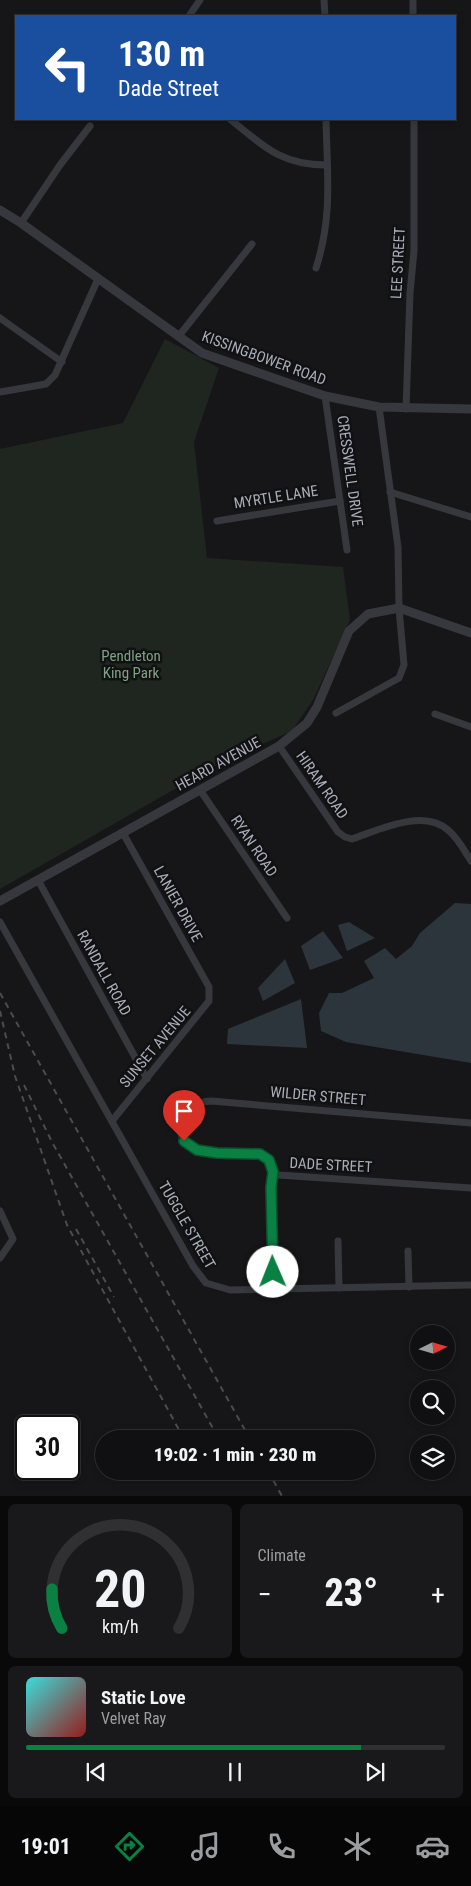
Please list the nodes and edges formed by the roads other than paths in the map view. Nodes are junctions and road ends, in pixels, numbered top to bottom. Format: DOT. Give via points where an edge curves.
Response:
graph roads {
  1 [pos="200,0"];
  2 [pos="324,0"];
  3 [pos="413,0"];
  4 [pos="190,15"];
  5 [pos="325,15"];
  6 [pos="413,15"];
  7 [pos="231,120"];
  8 [pos="326,120"];
  9 [pos="414,120"];
  10 [pos="90,126"];
  11 [pos="326,165"];
  12 [pos="0,210"];
  13 [pos="21,223"];
  14 [pos="252,244"];
  15 [pos="316,268"];
  16 [pos="98,279"];
  17 [pos="0,318"];
  18 [pos="178,337"];
  19 [pos="62,362"];
  20 [pos="0,392"];
  21 [pos="325,396"];
  22 [pos="379,407"];
  23 [pos="406,409"];
  24 [pos="471,410"];
  25 [pos="390,492"];
  26 [pos="340,501"];
  27 [pos="471,518"];
  28 [pos="217,521"];
  29 [pos="348,550"];
  30 [pos="398,608"];
  31 [pos="471,632"];
  32 [pos="336,713"];
  33 [pos="435,714"];
  34 [pos="471,726"];
  35 [pos="279,746"];
  36 [pos="200,790"];
  37 [pos="123,833"];
  38 [pos="471,861"];
  39 [pos="38,880"];
  40 [pos="0,901"];
  41 [pos="286,918"];
  42 [pos="0,922"];
  43 [pos="209,987"];
  44 [pos="147,1079"];
  45 [pos="112,1121"];
  46 [pos="471,1123"];
  47 [pos="180,1133"];
  48 [pos="273,1172"];
  49 [pos="471,1188"];
  50 [pos="0,1211"];
  51 [pos="338,1240"];
  52 [pos="408,1251"];
  53 [pos="0,1258"];
  54 [pos="471,1285"];
  55 [pos="409,1286"];
  56 [pos="339,1288"];
  57 [pos="274,1289"];
  1 -- 4 [label="street"];
  2 -- 5 [label="street"];
  3 -- 6 [label="street"];
  7 -- 11 [label="street" via="280,157 297,163"];
  8 -- 11 [label="street"];
  9 -- 23 [label="street, LEE STREET" via="414,251"];
  10 -- 13 [label="street"];
  11 -- 15 [label="street" via="328,211"];
  12 -- 13 [label="street, KISSINGBOWER ROAD"];
  13 -- 16 [label="street, KISSINGBOWER ROAD"];
  14 -- 18 [label="street"];
  16 -- 18 [label="street, KISSINGBOWER ROAD"];
  16 -- 19 [label="street"];
  17 -- 19 [label="street"];
  18 -- 21 [label="street, KISSINGBOWER ROAD" via="202,353"];
  19 -- 20 [label="street" via="46,384"];
  21 -- 22 [label="street, KISSINGBOWER ROAD"];
  21 -- 26 [label="street, CRESSWELL DRIVE"];
  22 -- 23 [label="street, KISSINGBOWER ROAD"];
  22 -- 25 [label="street"];
  23 -- 24 [label="street, KISSINGBOWER ROAD"];
  25 -- 27 [label="street"];
  25 -- 30 [label="street" via="398,547"];
  26 -- 28 [label="street, MYRTLE LANE"];
  26 -- 29 [label="street, CRESSWELL DRIVE"];
  30 -- 31 [label="street, HEARD AVENUE"];
  30 -- 32 [label="street" via="403,672 399,678"];
  30 -- 35 [label="street, HEARD AVENUE" via="368,614 349,631 312,715"];
  33 -- 34 [label="street"];
  35 -- 36 [label="street, HEARD AVENUE"];
  35 -- 38 [label="street, HIRAM ROAD" via="338,832 345,837 352,839 412,821 431,821 447,829"];
  36 -- 37 [label="street, HEARD AVENUE"];
  36 -- 41 [label="street, RYAN ROAD"];
  37 -- 39 [label="street, HEARD AVENUE"];
  37 -- 43 [label="street, LANIER DRIVE"];
  39 -- 40 [label="street, HEARD AVENUE"];
  39 -- 44 [label="street, RANDALL ROAD"];
  42 -- 45 [label="street, TUGGLE STREET"];
  43 -- 44 [label="street, SUNSET AVENUE" via="209,1001 201,1013"];
  44 -- 45 [label="street, SUNSET AVENUE"];
  45 -- 57 [label="street, TUGGLE STREET" via="202,1278 210,1286 228,1290"];
  46 -- 47 [label="street, WILDER STREET" via="211,1101 198,1103 184,1116"];
  47 -- 48 [label="street, DADE STREET" via="187,1144 197,1150 264,1155"];
  48 -- 49 [label="street, DADE STREET" via="284,1176"];
  48 -- 57 [label="street"];
  50 -- 53 [label="street" via="14,1239"];
  51 -- 56 [label="street"];
  52 -- 55 [label="street"];
  54 -- 55 [label="street, TUGGLE STREET"];
  55 -- 56 [label="street, TUGGLE STREET"];
  56 -- 57 [label="street, TUGGLE STREET"];
}
